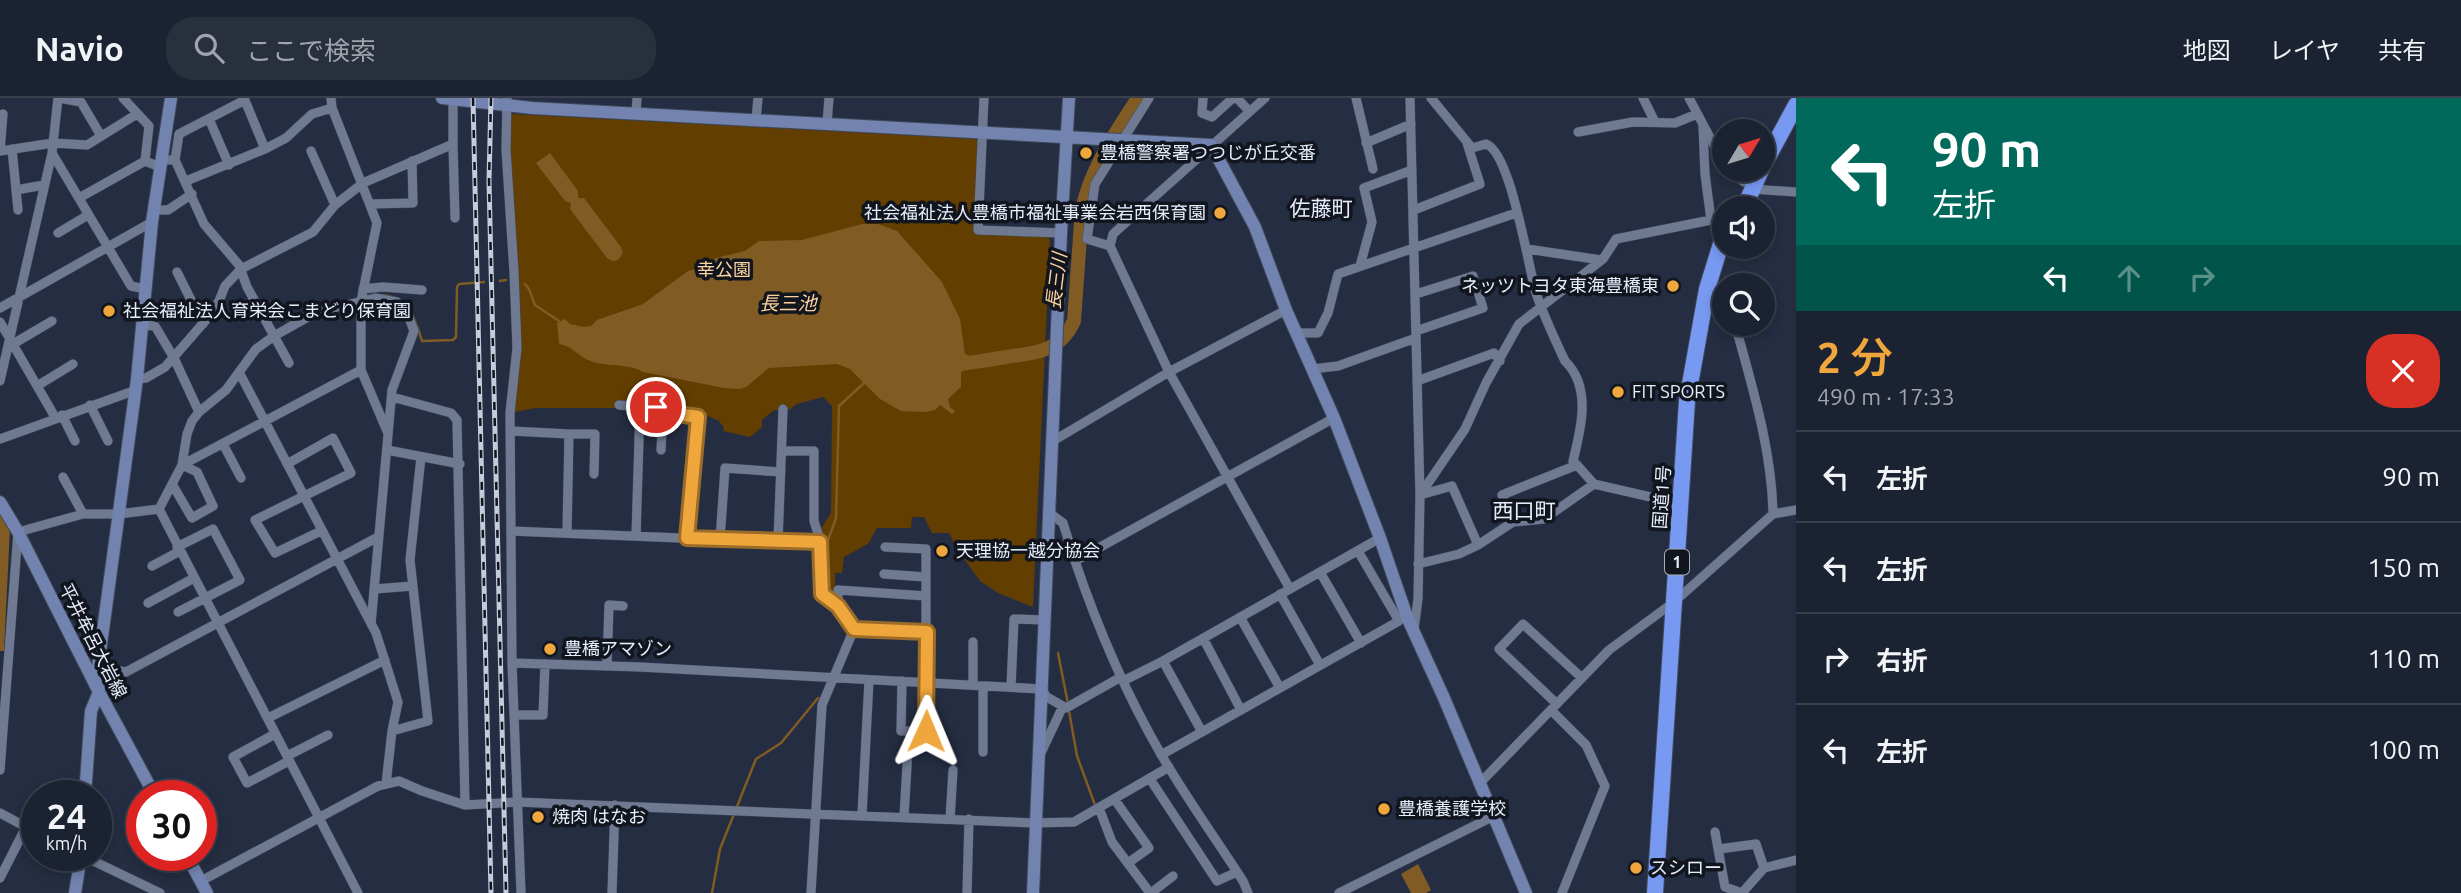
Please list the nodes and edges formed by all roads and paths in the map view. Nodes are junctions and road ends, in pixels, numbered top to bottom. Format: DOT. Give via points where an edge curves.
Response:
graph roads {
  1 [pos="58,98"];
  2 [pos="123,98"];
  3 [pos="171,98"];
  4 [pos="636,98"];
  5 [pos="758,98"];
  6 [pos="829,98"];
  7 [pos="984,98"];
  8 [pos="1069,98"];
  9 [pos="1149,98"];
  10 [pos="1203,98"];
  11 [pos="1235,98"];
  12 [pos="1265,98"];
  13 [pos="1356,98"];
  14 [pos="1410,98"];
  15 [pos="1431,98"];
  16 [pos="1643,98"];
  17 [pos="1689,98"];
  18 [pos="1790,98"];
  19 [pos="447,99"];
  20 [pos="244,100"];
  21 [pos="507,102"];
  22 [pos="331,103"];
  23 [pos="1796,105"];
  24 [pos="1249,111"];
  25 [pos="636,113"];
  26 [pos="3,114"];
  27 [pos="137,114"];
  28 [pos="1697,114"];
  29 [pos="209,119"];
  30 [pos="756,120"];
  31 [pos="1655,122"];
  32 [pos="1775,123"];
  33 [pos="827,124"];
  34 [pos="1411,124"];
  35 [pos="1703,127"];
  36 [pos="982,132"];
  37 [pos="1578,132"];
  38 [pos="101,136"];
  39 [pos="1067,138"];
  40 [pos="1121,141"];
  41 [pos="1466,142"];
  42 [pos="1366,143"];
  43 [pos="1712,143"];
  44 [pos="453,144"];
  45 [pos="1211,145"];
  46 [pos="1775,145"];
  47 [pos="53,148"];
  48 [pos="12,149"];
  49 [pos="265,149"];
  50 [pos="0,151"];
  51 [pos="311,151"];
  52 [pos="175,160"];
  53 [pos="145,161"];
  54 [pos="412,162"];
  55 [pos="160,163"];
  56 [pos="229,165"];
  57 [pos="1373,169"];
  58 [pos="1412,170"];
  59 [pos="186,181"];
  60 [pos="1757,182"];
  61 [pos="363,183"];
  62 [pos="44,185"];
  63 [pos="16,190"];
  64 [pos="1796,192"];
  65 [pos="192,194"];
  66 [pos="79,198"];
  67 [pos="370,204"];
  68 [pos="335,205"];
  69 [pos="18,210"];
  70 [pos="1414,210"];
  71 [pos="1516,213"];
  72 [pos="88,215"];
  73 [pos="153,216"];
  74 [pos="455,218"];
  75 [pos="58,233"];
  76 [pos="1061,233"];
  77 [pos="1110,246"];
  78 [pos="107,247"];
  79 [pos="1415,247"];
  80 [pos="1527,249"];
  81 [pos="1716,259"];
  82 [pos="1726,259"];
  83 [pos="1601,260"];
  84 [pos="1360,266"];
  85 [pos="241,269"];
  86 [pos="177,272"];
  87 [pos="145,289"];
  88 [pos="422,290"];
  89 [pos="1416,294"];
  90 [pos="362,296"];
  91 [pos="19,298"];
  92 [pos="1541,307"];
  93 [pos="0,308"];
  94 [pos="1286,310"];
  95 [pos="52,321"];
  96 [pos="0,322"];
  97 [pos="141,324"];
  98 [pos="203,324"];
  99 [pos="1296,333"];
  100 [pos="1416,335"];
  101 [pos="274,336"];
  102 [pos="1738,336"];
  103 [pos="11,341"];
  104 [pos="174,358"];
  105 [pos="1500,361"];
  106 [pos="289,363"];
  107 [pos="73,364"];
  108 [pos="1312,369"];
  109 [pos="361,370"];
  110 [pos="239,372"];
  111 [pos="1169,372"];
  112 [pos="0,381"];
  113 [pos="1417,381"];
  114 [pos="137,384"];
  115 [pos="37,386"];
  116 [pos="392,397"];
  117 [pos="90,405"];
  118 [pos="619,405"];
  119 [pos="640,407"];
  120 [pos="783,409"];
  121 [pos="663,410"];
  122 [pos="199,412"];
  123 [pos="59,416"];
  124 [pos="1334,418"];
  125 [pos="265,422"];
  126 [pos="511,431"];
  127 [pos="387,432"];
  128 [pos="569,434"];
  129 [pos="0,439"];
  130 [pos="75,441"];
  131 [pos="108,441"];
  132 [pos="1053,441"];
  133 [pos="223,444"];
  134 [pos="387,450"];
  135 [pos="661,450"];
  136 [pos="783,452"];
  137 [pos="421,457"];
  138 [pos="287,464"];
  139 [pos="460,464"];
  140 [pos="183,465"];
  141 [pos="1577,465"];
  142 [pos="781,472"];
  143 [pos="594,474"];
  144 [pos="63,477"];
  145 [pos="1227,477"];
  146 [pos="241,478"];
  147 [pos="172,484"];
  148 [pos="1594,484"];
  149 [pos="1420,495"];
  150 [pos="303,496"];
  151 [pos="0,502"];
  152 [pos="1681,504"];
  153 [pos="159,509"];
  154 [pos="1796,510"];
  155 [pos="1048,512"];
  156 [pos="83,514"];
  157 [pos="119,514"];
  158 [pos="1773,514"];
  159 [pos="1513,522"];
  160 [pos="321,531"];
  161 [pos="512,531"];
  162 [pos="18,532"];
  163 [pos="567,533"];
  164 [pos="636,536"];
  165 [pos="378,537"];
  166 [pos="687,538"];
  167 [pos="1380,538"];
  168 [pos="720,540"];
  169 [pos="778,542"];
  170 [pos="820,542"];
  171 [pos="1478,545"];
  172 [pos="886,547"];
  173 [pos="178,549"];
  174 [pos="1358,551"];
  175 [pos="337,560"];
  176 [pos="1075,561"];
  177 [pos="1418,564"];
  178 [pos="152,566"];
  179 [pos="1320,572"];
  180 [pos="884,574"];
  181 [pos="926,577"];
  182 [pos="194,578"];
  183 [pos="413,586"];
  184 [pos="374,589"];
  185 [pos="1290,589"];
  186 [pos="1280,594"];
  187 [pos="926,596"];
  188 [pos="205,599"];
  189 [pos="1678,599"];
  190 [pos="148,603"];
  191 [pos="622,606"];
  192 [pos="838,606"];
  193 [pos="178,612"];
  194 [pos="1240,617"];
  195 [pos="1044,620"];
  196 [pos="217,622"];
  197 [pos="371,624"];
  198 [pos="854,629"];
  199 [pos="1413,631"];
  200 [pos="927,632"];
  201 [pos="1202,638"];
  202 [pos="972,642"];
  203 [pos="1361,643"];
  204 [pos="384,660"];
  205 [pos="1163,661"];
  206 [pos="513,663"];
  207 [pos="545,664"];
  208 [pos="1320,665"];
  209 [pos="607,666"];
  210 [pos="98,667"];
  211 [pos="835,678"];
  212 [pos="1582,678"];
  213 [pos="1122,679"];
  214 [pos="869,680"];
  215 [pos="902,681"];
  216 [pos="927,682"];
  217 [pos="978,685"];
  218 [pos="1011,687"];
  219 [pos="1280,688"];
  220 [pos="1041,689"];
  221 [pos="99,692"];
  222 [pos="1062,706"];
  223 [pos="1554,707"];
  224 [pos="1241,710"];
  225 [pos="514,715"];
  226 [pos="268,718"];
  227 [pos="392,731"];
  228 [pos="1202,732"];
  229 [pos="275,734"];
  230 [pos="328,735"];
  231 [pos="908,748"];
  232 [pos="983,752"];
  233 [pos="1161,755"];
  234 [pos="288,759"];
  235 [pos="1038,760"];
  236 [pos="1169,767"];
  237 [pos="0,770"];
  238 [pos="953,770"];
  239 [pos="1150,779"];
  240 [pos="86,780"];
  241 [pos="146,780"];
  242 [pos="1480,783"];
  243 [pos="386,784"];
  244 [pos="1115,800"];
  245 [pos="517,802"];
  246 [pos="465,805"];
  247 [pos="615,805"];
  248 [pos="1099,808"];
  249 [pos="815,812"];
  250 [pos="0,813"];
  251 [pos="862,815"];
  252 [pos="318,816"];
  253 [pos="1494,816"];
  254 [pos="904,817"];
  255 [pos="950,818"];
  256 [pos="969,819"];
  257 [pos="1034,823"];
  258 [pos="21,824"];
  259 [pos="1715,832"];
  260 [pos="21,837"];
  261 [pos="1719,849"];
  262 [pos="1796,860"];
  263 [pos="1128,863"];
  264 [pos="1764,868"];
  265 [pos="112,870"];
  266 [pos="79,871"];
  267 [pos="195,871"];
  268 [pos="1237,872"];
  269 [pos="1173,876"];
  270 [pos="0,878"];
  271 [pos="201,881"];
  272 [pos="75,893"];
  273 [pos="160,893"];
  274 [pos="207,893"];
  275 [pos="358,893"];
  276 [pos="521,893"];
  277 [pos="612,893"];
  278 [pos="811,893"];
  279 [pos="967,893"];
  280 [pos="1033,893"];
  281 [pos="1150,893"];
  282 [pos="1248,893"];
  283 [pos="1339,893"];
  284 [pos="1525,893"];
  285 [pos="1562,893"];
  286 [pos="1655,893"];
  287 [pos="1664,893"];
  288 [pos="1742,893"];
  1 -- 38 [label="street" via="81,102"];
  1 -- 47 [label="street"];
  2 -- 27 [label="street"];
  3 -- 55 [label="street"];
  4 -- 25 [label="street"];
  5 -- 30 [label="street"];
  6 -- 33 [label="street"];
  7 -- 36 [label="street"];
  8 -- 39 [label="street"];
  9 -- 40 [label="street"];
  10 -- 11 [label="street" via="1202,113 1212,117"];
  11 -- 24 [label="street"];
  12 -- 24 [label="street"];
  13 -- 42 [label="street"];
  14 -- 34 [label="street"];
  15 -- 41 [label="street"];
  16 -- 31 [label="street"];
  17 -- 28 [label="street"];
  18 -- 32 [label="highway"];
  19 -- 21 [label="street"];
  19 -- 44 [label="street"];
  20 -- 29 [label="street"];
  20 -- 49 [label="street"];
  21 -- 25 [label="street"];
  21 -- 126 [label="street" via="517,348"];
  22 -- 49 [label="street"];
  22 -- 61 [label="street"];
  23 -- 46 [label="highway"];
  24 -- 45 [label="street"];
  25 -- 30 [label="street"];
  26 -- 50 [label="street"];
  27 -- 38 [label="street"];
  27 -- 53 [label="street" via="149,126"];
  28 -- 31 [label="street" via="1675,123"];
  28 -- 35 [label="street"];
  29 -- 52 [label="street" via="179,134"];
  29 -- 56 [label="street"];
  30 -- 33 [label="street"];
  31 -- 37 [label="street"];
  33 -- 36 [label="street"];
  34 -- 42 [label="street"];
  34 -- 58 [label="street"];
  35 -- 43 [label="street"];
  35 -- 83 [label="street" via="1710,220 1616,239"];
  36 -- 39 [label="street"];
  36 -- 76 [label="street" via="978,230"];
  38 -- 47 [label="street" via="87,145"];
  39 -- 40 [label="street"];
  39 -- 76 [label="street"];
  40 -- 45 [label="street"];
  40 -- 77 [label="street" via="1095,184 1087,239"];
  41 -- 70 [label="street" via="1480,184"];
  41 -- 71 [label="street" via="1472,148 1486,144 1497,152"];
  42 -- 57 [label="street"];
  44 -- 54 [label="street"];
  44 -- 74 [label="street"];
  45 -- 77 [label="street" via="1113,234"];
  45 -- 94 [label="street" via="1255,227"];
  47 -- 48 [label="street"];
  47 -- 62 [label="street"];
  47 -- 66 [label="street"];
  48 -- 50 [label="street"];
  48 -- 63 [label="street"];
  49 -- 56 [label="street"];
  51 -- 68 [label="street"];
  52 -- 55 [label="street"];
  52 -- 59 [label="street"];
  53 -- 55 [label="street"];
  53 -- 66 [label="street"];
  54 -- 61 [label="street"];
  54 -- 67 [label="street" via="413,203"];
  55 -- 73 [label="street"];
  56 -- 59 [label="street"];
  58 -- 70 [label="street"];
  58 -- 84 [label="street" via="1364,188 1372,222"];
  59 -- 65 [label="street"];
  60 -- 64 [label="street"];
  61 -- 67 [label="street"];
  61 -- 68 [label="street"];
  62 -- 63 [label="street"];
  62 -- 91 [label="street"];
  63 -- 69 [label="street"];
  65 -- 73 [label="street"];
  65 -- 85 [label="street" via="204,224"];
  66 -- 72 [label="street"];
  67 -- 90 [label="street" via="377,223"];
  68 -- 85 [label="street" via="313,232"];
  70 -- 79 [label="street"];
  71 -- 79 [label="street"];
  71 -- 80 [label="street"];
  72 -- 75 [label="street"];
  72 -- 78 [label="street"];
  73 -- 78 [label="street"];
  73 -- 87 [label="street"];
  76 -- 132 [label="street"];
  77 -- 111 [label="street"];
  78 -- 87 [label="street" via="131,286"];
  78 -- 91 [label="street"];
  79 -- 84 [label="street"];
  79 -- 89 [label="street"];
  80 -- 83 [label="street"];
  80 -- 92 [label="street"];
  81 -- 152 [label="highway, 国道1号 / 1" via="1692,366"];
  82 -- 189 [label="highway, 国道1号 / 1" via="1703,353"];
  83 -- 92 [label="street"];
  84 -- 99 [label="street" via="1338,274 1318,333"];
  85 -- 98 [label="street" via="225,286"];
  85 -- 101 [label="street"];
  86 -- 98 [label="street"];
  87 -- 97 [label="street"];
  88 -- 90 [label="street" via="383,287"];
  89 -- 100 [label="street"];
  89 -- 100 [label="street" via="1473,276 1483,308"];
  90 -- 101 [label="street" via="317,312"];
  90 -- 109 [label="street"];
  90 -- 116 [label="street" via="397,302 412,325 413,337"];
  91 -- 93 [label="street"];
  91 -- 103 [label="street"];
  92 -- 105 [label="street" via="1519,324"];
  92 -- 141 [label="street" via="1580,389 1583,421 1573,461"];
  94 -- 99 [label="street"];
  94 -- 111 [label="street"];
  95 -- 103 [label="street"];
  96 -- 103 [label="street"];
  97 -- 104 [label="street" via="155,326"];
  97 -- 114 [label="street"];
  98 -- 104 [label="street"];
  99 -- 108 [label="street"];
  100 -- 108 [label="street" via="1338,366"];
  100 -- 113 [label="street"];
  101 -- 106 [label="street"];
  101 -- 110 [label="street" via="256,349"];
  102 -- 158 [label="street" via="1772,480"];
  103 -- 112 [label="street"];
  103 -- 115 [label="street"];
  104 -- 114 [label="street"];
  104 -- 122 [label="street"];
  105 -- 113 [label="street" via="1494,353"];
  105 -- 149 [label="street" via="1465,429"];
  107 -- 115 [label="street"];
  108 -- 124 [label="street"];
  109 -- 125 [label="street"];
  109 -- 127 [label="street"];
  110 -- 122 [label="street" via="226,390"];
  110 -- 125 [label="street"];
  111 -- 132 [label="street"];
  111 -- 145 [label="street"];
  113 -- 149 [label="street"];
  114 -- 117 [label="street"];
  114 -- 157 [label="street"];
  115 -- 123 [label="street"];
  116 -- 127 [label="street"];
  116 -- 139 [label="street" via="451,414 457,420"];
  117 -- 123 [label="street"];
  117 -- 131 [label="street"];
  118 -- 119 [label="street"];
  119 -- 121 [label="street"];
  119 -- 164 [label="street"];
  120 -- 136 [label="street"];
  121 -- 135 [label="street"];
  121 -- 166 [label="street" via="698,417"];
  122 -- 140 [label="street" via="187,434"];
  123 -- 129 [label="street"];
  123 -- 130 [label="street"];
  124 -- 145 [label="street"];
  124 -- 167 [label="street"];
  125 -- 133 [label="street"];
  125 -- 138 [label="street"];
  126 -- 128 [label="street"];
  126 -- 161 [label="street"];
  127 -- 134 [label="street"];
  128 -- 143 [label="street" via="595,434"];
  128 -- 163 [label="street"];
  132 -- 155 [label="street"];
  133 -- 140 [label="street"];
  133 -- 146 [label="street"];
  134 -- 137 [label="street"];
  134 -- 165 [label="street"];
  136 -- 142 [label="street"];
  136 -- 170 [label="street" via="814,451 814,521"];
  137 -- 139 [label="street"];
  137 -- 183 [label="street" via="410,560"];
  138 -- 150 [label="street"];
  138 -- 150 [label="street" via="333,438 351,473"];
  139 -- 246 [label="street"];
  140 -- 147 [label="street"];
  140 -- 147 [label="street" via="197,472 214,506 192,518"];
  141 -- 148 [label="street"];
  141 -- 159 [label="street" via="1502,495"];
  142 -- 168 [label="street" via="725,468"];
  142 -- 169 [label="street"];
  144 -- 156 [label="street"];
  145 -- 176 [label="street"];
  145 -- 185 [label="street"];
  147 -- 153 [label="street"];
  148 -- 152 [label="street"];
  148 -- 159 [label="street" via="1544,519"];
  149 -- 171 [label="street" via="1452,486"];
  149 -- 177 [label="street"];
  150 -- 160 [label="street"];
  150 -- 160 [label="street" via="255,520 275,554"];
  151 -- 162 [label="street, 平井牟呂大岩線"];
  152 -- 189 [label="highway, 国道1号 / 1"];
  153 -- 157 [label="street"];
  153 -- 173 [label="street"];
  154 -- 158 [label="street"];
  155 -- 176 [label="street" via="1063,523"];
  155 -- 195 [label="street"];
  156 -- 157 [label="street"];
  156 -- 162 [label="street"];
  157 -- 210 [label="street"];
  158 -- 189 [label="street"];
  159 -- 171 [label="street"];
  160 -- 175 [label="street"];
  161 -- 163 [label="street"];
  161 -- 206 [label="street"];
  162 -- 221 [label="street, 平井牟呂大岩線"];
  162 -- 237 [label="street"];
  163 -- 164 [label="street"];
  164 -- 166 [label="street"];
  165 -- 175 [label="street"];
  165 -- 184 [label="street"];
  166 -- 168 [label="street"];
  167 -- 174 [label="street"];
  167 -- 199 [label="street"];
  168 -- 169 [label="street"];
  169 -- 170 [label="street"];
  170 -- 192 [label="street" via="822,594"];
  171 -- 177 [label="street"];
  172 -- 181 [label="street" via="926,549"];
  173 -- 178 [label="street"];
  173 -- 182 [label="street"];
  173 -- 188 [label="street" via="213,529 240,580"];
  174 -- 179 [label="street"];
  174 -- 203 [label="street" via="1399,621"];
  175 -- 196 [label="street"];
  175 -- 197 [label="street"];
  176 -- 213 [label="street"];
  177 -- 199 [label="street"];
  179 -- 185 [label="street"];
  179 -- 203 [label="street"];
  180 -- 181 [label="street"];
  181 -- 187 [label="street"];
  182 -- 188 [label="street"];
  182 -- 190 [label="street"];
  183 -- 184 [label="street"];
  183 -- 227 [label="street" via="428,720"];
  184 -- 197 [label="street"];
  185 -- 186 [label="street"];
  186 -- 194 [label="street"];
  186 -- 208 [label="street"];
  187 -- 192 [label="street" via="838,590"];
  187 -- 200 [label="street"];
  188 -- 193 [label="street"];
  188 -- 196 [label="street"];
  189 -- 212 [label="street" via="1609,650"];
  189 -- 286 [label="highway, 国道1号 / 1"];
  189 -- 287 [label="highway, 国道1号 / 1"];
  191 -- 209 [label="street" via="609,605"];
  192 -- 198 [label="street"];
  194 -- 201 [label="street"];
  194 -- 219 [label="street"];
  195 -- 218 [label="street" via="1014,619"];
  195 -- 220 [label="street"];
  196 -- 210 [label="street" via="126,671"];
  196 -- 226 [label="street"];
  197 -- 204 [label="street"];
  198 -- 200 [label="street"];
  198 -- 211 [label="street"];
  199 -- 242 [label="street"];
  200 -- 216 [label="street"];
  201 -- 205 [label="street"];
  201 -- 224 [label="street"];
  202 -- 217 [label="street"];
  203 -- 208 [label="street"];
  204 -- 226 [label="street"];
  204 -- 227 [label="street" via="398,702"];
  205 -- 213 [label="street"];
  205 -- 228 [label="street"];
  206 -- 207 [label="street"];
  206 -- 225 [label="street"];
  207 -- 209 [label="street"];
  207 -- 225 [label="street" via="542,715"];
  208 -- 219 [label="street"];
  209 -- 211 [label="street"];
  210 -- 221 [label="street"];
  211 -- 214 [label="street"];
  211 -- 249 [label="street" via="822,705"];
  212 -- 223 [label="street"];
  212 -- 223 [label="street" via="1523,624 1515,632 1499,649"];
  213 -- 222 [label="street"];
  213 -- 233 [label="street"];
  214 -- 215 [label="street"];
  214 -- 251 [label="street"];
  215 -- 216 [label="street"];
  215 -- 216 [label="street" via="901,731 926,731"];
  216 -- 217 [label="street"];
  217 -- 218 [label="street"];
  217 -- 232 [label="street"];
  218 -- 220 [label="street"];
  219 -- 224 [label="street"];
  220 -- 222 [label="street"];
  220 -- 235 [label="street"];
  221 -- 240 [label="street" via="91,711"];
  221 -- 241 [label="street, 平井牟呂大岩線"];
  222 -- 235 [label="street"];
  223 -- 242 [label="street"];
  223 -- 285 [label="street" via="1586,745 1605,786"];
  224 -- 228 [label="street"];
  225 -- 245 [label="street"];
  226 -- 229 [label="street"];
  227 -- 243 [label="street"];
  228 -- 233 [label="street"];
  229 -- 234 [label="street"];
  229 -- 234 [label="street" via="233,757 247,783"];
  230 -- 234 [label="street"];
  231 -- 254 [label="street"];
  233 -- 236 [label="street"];
  234 -- 252 [label="street"];
  235 -- 257 [label="street"];
  236 -- 239 [label="street"];
  236 -- 268 [label="street"];
  238 -- 255 [label="street"];
  239 -- 244 [label="street"];
  239 -- 268 [label="street" via="1217,881"];
  242 -- 253 [label="street"];
  243 -- 246 [label="street" via="400,781"];
  243 -- 252 [label="street"];
  244 -- 248 [label="street"];
  244 -- 263 [label="street" via="1149,848"];
  245 -- 246 [label="street"];
  245 -- 247 [label="street"];
  245 -- 276 [label="street"];
  247 -- 249 [label="street"];
  247 -- 277 [label="street"];
  248 -- 257 [label="street" via="1074,822"];
  248 -- 263 [label="street" via="1112,842"];
  249 -- 251 [label="street"];
  249 -- 278 [label="street"];
  250 -- 258 [label="street"];
  251 -- 254 [label="street"];
  252 -- 271 [label="street"];
  252 -- 275 [label="street"];
  253 -- 283 [label="street"];
  253 -- 284 [label="street"];
  254 -- 255 [label="street"];
  255 -- 256 [label="street"];
  256 -- 257 [label="street"];
  256 -- 279 [label="street"];
  257 -- 280 [label="street"];
  259 -- 261 [label="street"];
  260 -- 270 [label="street"];
  261 -- 264 [label="street" via="1756,844"];
  261 -- 288 [label="street" via="1725,887"];
  262 -- 264 [label="street"];
  263 -- 281 [label="street"];
  264 -- 288 [label="street"];
  265 -- 273 [label="street"];
  266 -- 272 [label="street"];
  267 -- 271 [label="street"];
  268 -- 282 [label="street"];
  269 -- 281 [label="street"];
  271 -- 274 [label="street"];
}
